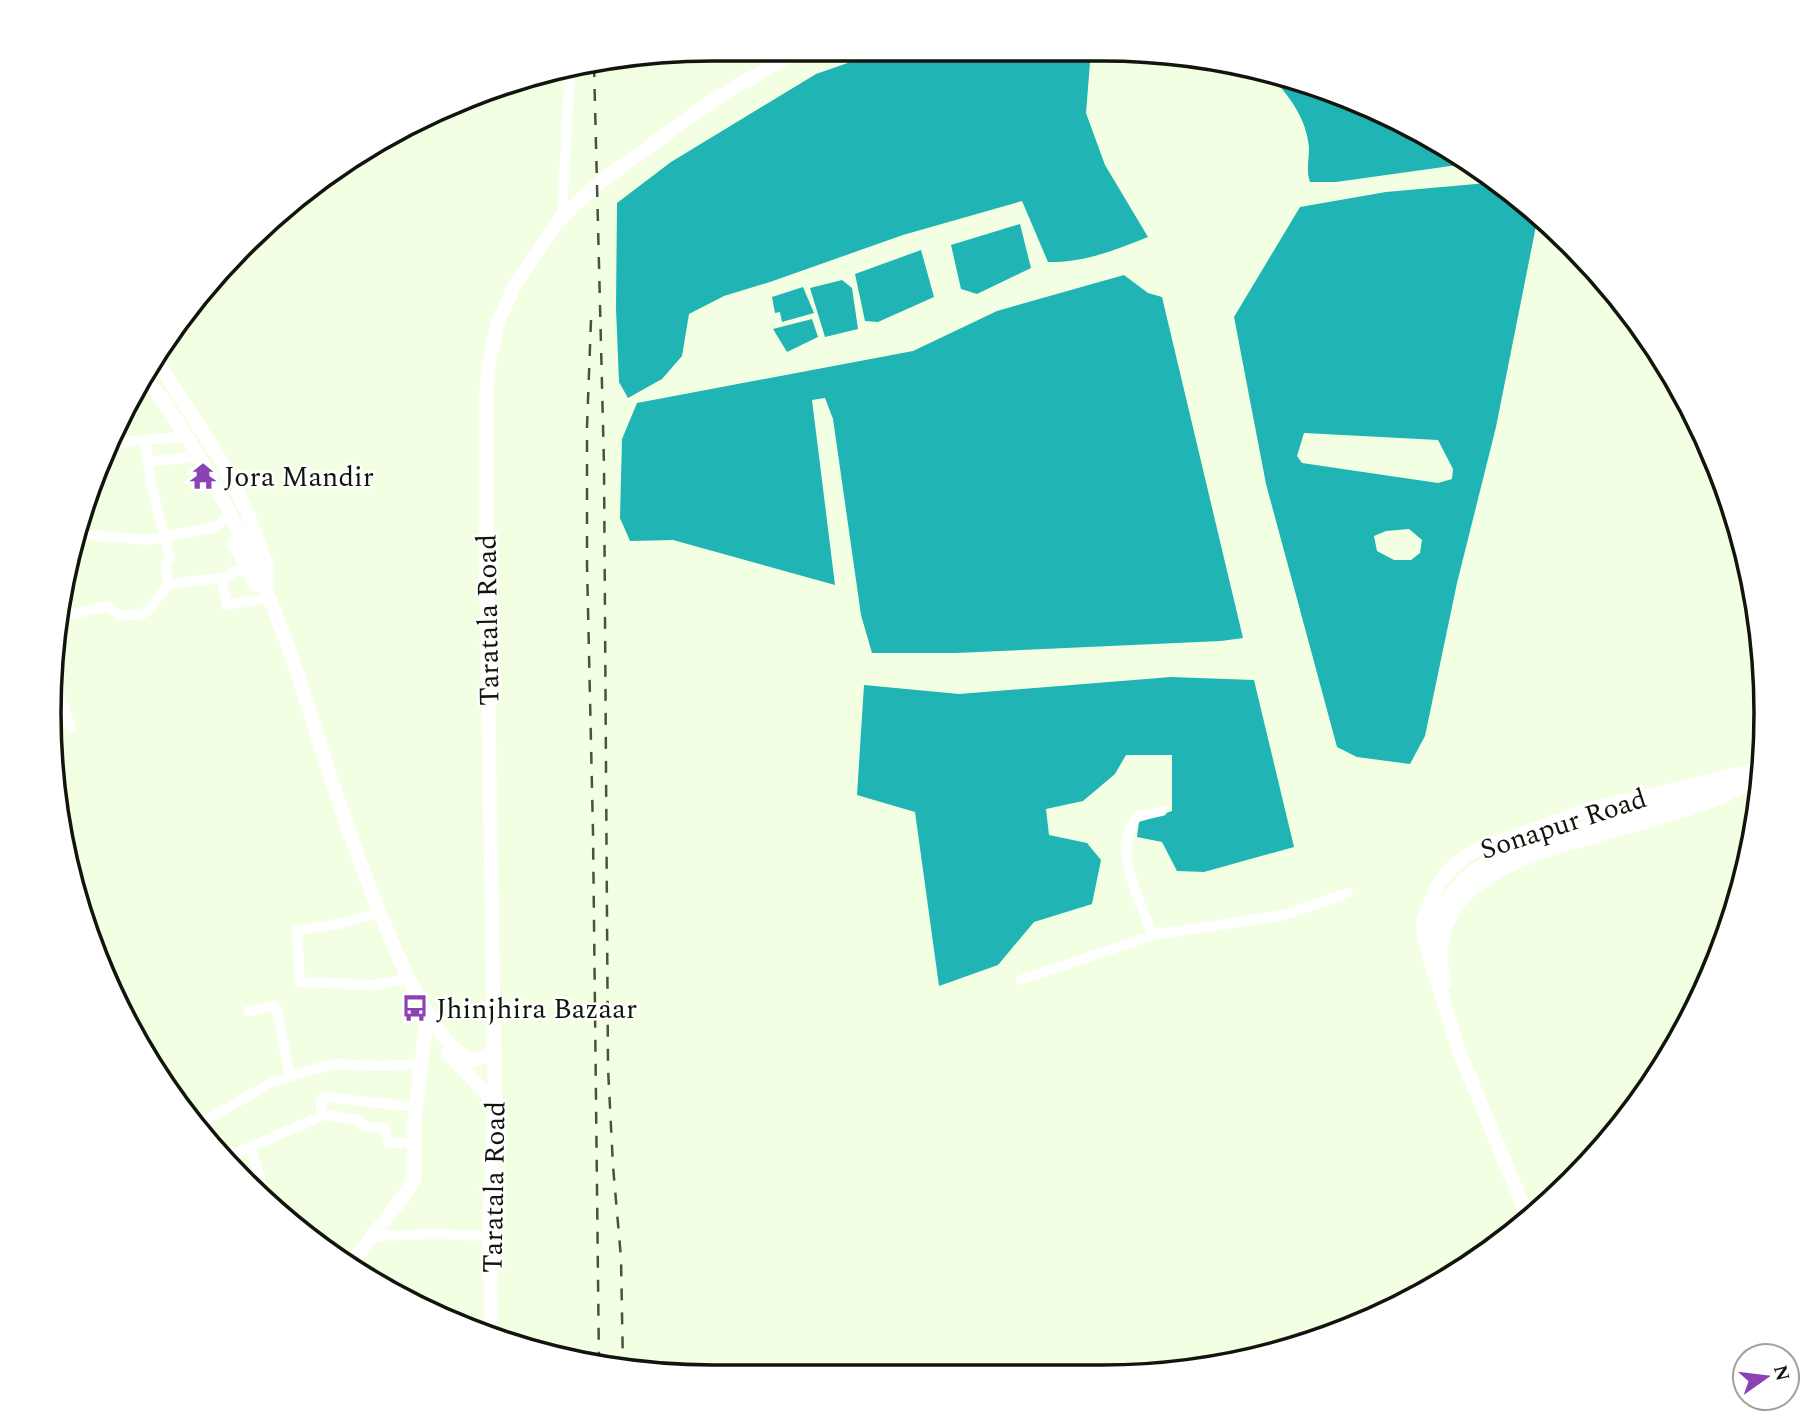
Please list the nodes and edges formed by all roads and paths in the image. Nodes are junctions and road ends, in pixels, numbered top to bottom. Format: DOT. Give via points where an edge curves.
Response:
graph roads {
  1 [pos="780,61"];
  2 [pos="569,78"];
  3 [pos="562,217"];
  4 [pos="161,367"];
  5 [pos="151,384"];
  6 [pos="148,389"];
  7 [pos="180,437"];
  8 [pos="145,441"];
  9 [pos="120,442"];
  10 [pos="192,457"];
  11 [pos="147,462"];
  12 [pos="224,520"];
  13 [pos="86,535"];
  14 [pos="164,536"];
  15 [pos="246,569"];
  16 [pos="220,578"];
  17 [pos="168,584"];
  18 [pos="261,592"];
  19 [pos="69,615"];
  20 [pos="62,700"];
  21 [pos="71,728"];
  22 [pos="1751,768"];
  23 [pos="1749,783"];
  24 [pos="1162,811"];
  25 [pos="1348,893"];
  26 [pos="373,914"];
  27 [pos="1153,935"];
  28 [pos="401,980"];
  29 [pos="1021,980"];
  30 [pos="248,1011"];
  31 [pos="430,1025"];
  32 [pos="495,1052"];
  33 [pos="421,1064"];
  34 [pos="290,1076"];
  35 [pos="495,1103"];
  36 [pos="416,1107"];
  37 [pos="321,1116"];
  38 [pos="205,1121"];
  39 [pos="414,1142"];
  40 [pos="250,1147"];
  41 [pos="234,1154"];
  42 [pos="260,1182"];
  43 [pos="1531,1204"];
  44 [pos="1523,1211"];
  45 [pos="372,1236"];
  46 [pos="490,1236"];
  47 [pos="355,1258"];
  48 [pos="491,1325"];
  1 -- 3 [label="street, Taratala Road" via="672,128"];
  2 -- 3 [label="street"];
  3 -- 32 [label="street, Taratala Road" via="514,286 498,322 488,368 486,546"];
  4 -- 18 [label="street" via="208,439 247,512 267,565"];
  5 -- 18 [label="street" via="222,496"];
  6 -- 7 [label="street"];
  7 -- 8 [label="street"];
  7 -- 10 [label="street"];
  8 -- 9 [label="street"];
  8 -- 11 [label="street"];
  10 -- 11 [label="street"];
  10 -- 12 [label="street"];
  11 -- 14 [label="street"];
  12 -- 14 [label="street" via="216,527"];
  12 -- 15 [label="street"];
  13 -- 14 [label="street" via="139,540"];
  14 -- 17 [label="street" via="170,558"];
  15 -- 16 [label="street"];
  15 -- 18 [label="street"];
  16 -- 17 [label="street"];
  16 -- 18 [label="street" via="227,605"];
  17 -- 19 [label="street" via="142,614 120,616 108,607"];
  18 -- 26 [label="street"];
  18 -- 31 [label="street" via="297,674 376,901"];
  20 -- 21 [label="street"];
  22 -- 44 [label="street, Sonapur Road" via="1587,810 1484,847 1451,868 1436,888 1423,920 1424,939 1459,1051"];
  23 -- 43 [label="street" via="1714,800 1517,861 1475,885 1451,917 1441,958 1449,1004"];
  24 -- 27 [label="street" via="1136,817 1126,857"];
  25 -- 27 [label="street" via="1284,915"];
  26 -- 28 [label="street"];
  26 -- 28 [label="street" via="297,930 300,982 373,985"];
  27 -- 29 [label="street"];
  28 -- 31 [label="street"];
  30 -- 34 [label="street" via="274,1006 278,1010"];
  31 -- 32 [label="street" via="467,1058 480,1060"];
  31 -- 33 [label="street"];
  31 -- 35 [label="street" via="452,1058"];
  32 -- 35 [label="street, Taratala Road"];
  33 -- 34 [label="street" via="329,1065"];
  33 -- 36 [label="street"];
  34 -- 38 [label="street"];
  35 -- 46 [label="street, Taratala Road"];
  36 -- 37 [label="street" via="324,1097"];
  36 -- 39 [label="street"];
  37 -- 39 [label="street" via="384,1128 389,1143"];
  37 -- 40 [label="street"];
  39 -- 45 [label="street" via="415,1179"];
  40 -- 41 [label="street"];
  40 -- 42 [label="street"];
  45 -- 46 [label="street"];
  45 -- 47 [label="street"];
  46 -- 48 [label="street, Taratala Road"];
}
